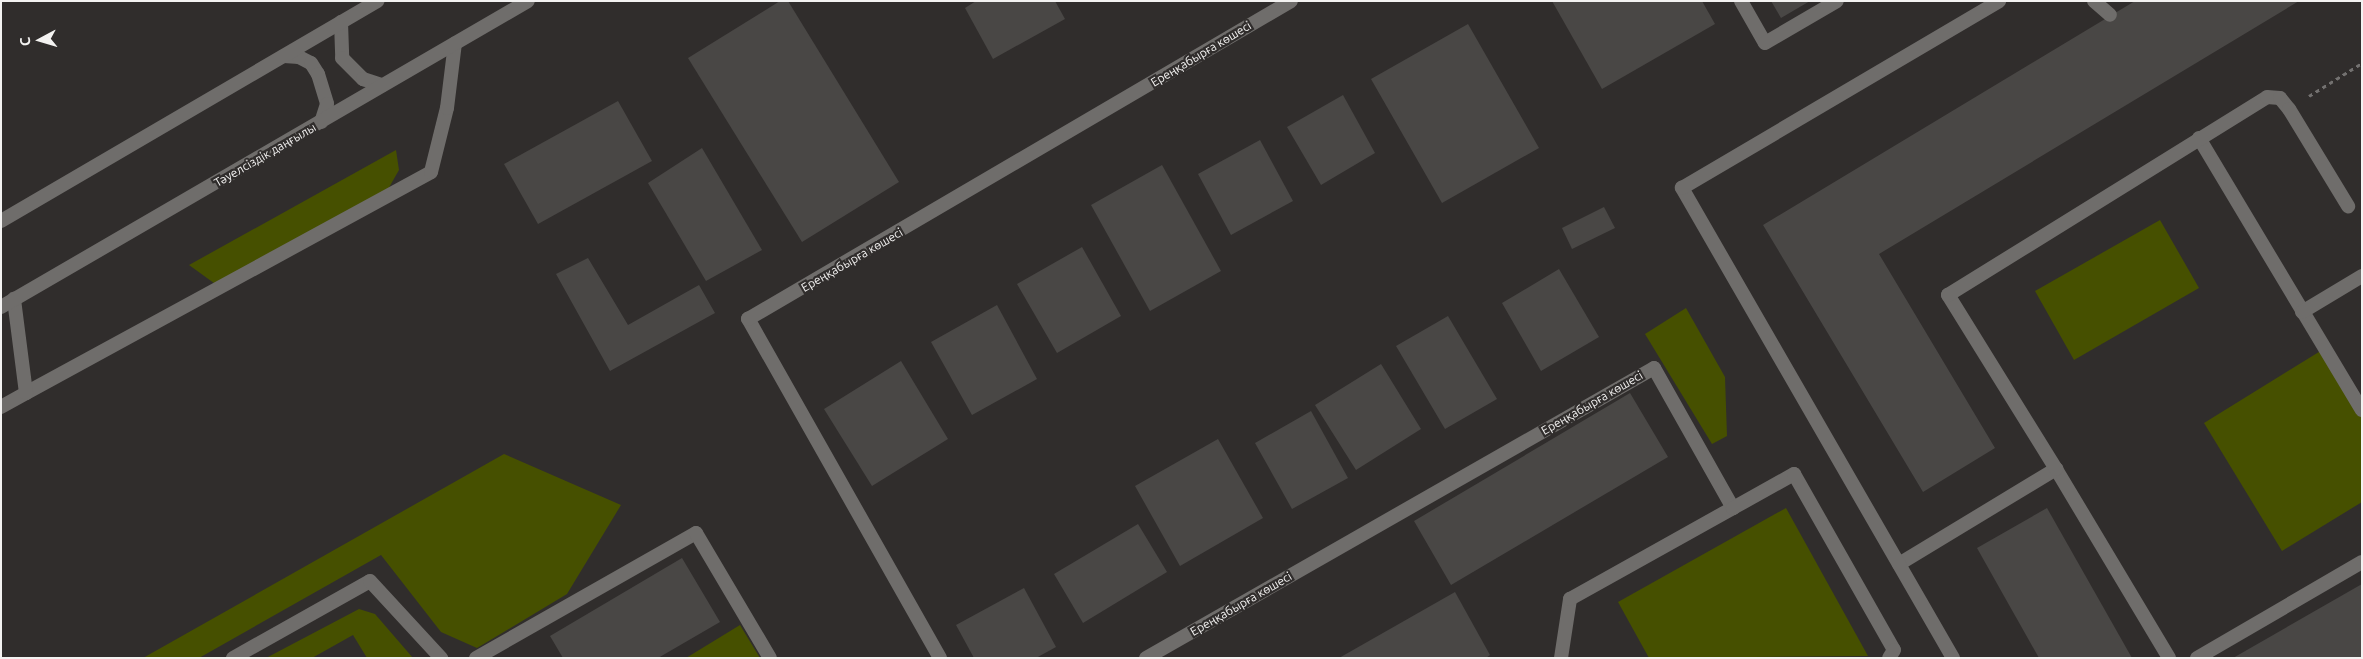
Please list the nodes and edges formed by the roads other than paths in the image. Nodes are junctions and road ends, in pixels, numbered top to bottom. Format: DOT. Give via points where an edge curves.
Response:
graph roads {
  1 [pos="378,1"];
  2 [pos="528,1"];
  3 [pos="1291,1"];
  4 [pos="1741,1"];
  5 [pos="1837,1"];
  6 [pos="1999,1"];
  7 [pos="2094,1"];
  8 [pos="2110,15"];
  9 [pos="341,22"];
  10 [pos="455,43"];
  11 [pos="284,56"];
  12 [pos="382,85"];
  13 [pos="322,122"];
  14 [pos="2199,138"];
  15 [pos="2348,206"];
  16 [pos="1,221"];
  17 [pos="2362,276"];
  18 [pos="14,299"];
  19 [pos="1,307"];
  20 [pos="2302,312"];
  21 [pos="26,393"];
  22 [pos="1,407"];
  23 [pos="2362,410"];
  24 [pos="2056,469"];
  25 [pos="1733,508"];
  26 [pos="2362,562"];
  27 [pos="1899,564"];
  28 [pos="233,658"];
  29 [pos="440,658"];
  30 [pos="476,658"];
  31 [pos="770,658"];
  32 [pos="940,658"];
  33 [pos="1146,658"];
  34 [pos="1562,658"];
  35 [pos="1889,658"];
  36 [pos="1953,658"];
  37 [pos="2169,658"];
  38 [pos="2197,658"];
  1 -- 9 [label="street"];
  2 -- 10 [label="street, Тәуелсіздік даңғылы"];
  3 -- 32 [label="street, Ереңқабырға көшесі" via="748,319"];
  4 -- 5 [label="street" via="1765,43"];
  6 -- 27 [label="street" via="1682,188"];
  7 -- 8 [label="street"];
  9 -- 11 [label="street"];
  9 -- 12 [label="street" via="342,58 363,79"];
  10 -- 12 [label="street, Тәуелсіздік даңғылы"];
  10 -- 21 [label="street" via="447,108 431,172"];
  11 -- 13 [label="street" via="299,57 310,63 318,74 327,104"];
  11 -- 16 [label="street"];
  12 -- 13 [label="street, Тәуелсіздік даңғылы"];
  13 -- 18 [label="street, Тәуелсіздік даңғылы"];
  14 -- 15 [label="street" via="2267,97 2280,98"];
  14 -- 20 [label="street"];
  14 -- 24 [label="street" via="1948,295"];
  17 -- 20 [label="street"];
  18 -- 19 [label="street, Тәуелсіздік даңғылы"];
  18 -- 21 [label="street"];
  20 -- 23 [label="street"];
  21 -- 22 [label="street"];
  24 -- 27 [label="street"];
  24 -- 37 [label="street"];
  25 -- 33 [label="street, Ереңқабырға көшесі" via="1654,368"];
  25 -- 34 [label="street" via="1570,599"];
  25 -- 35 [label="street" via="1794,474 1894,650"];
  26 -- 38 [label="street"];
  27 -- 36 [label="street"];
  28 -- 29 [label="street" via="370,580"];
  30 -- 31 [label="street" via="696,532"];
}
